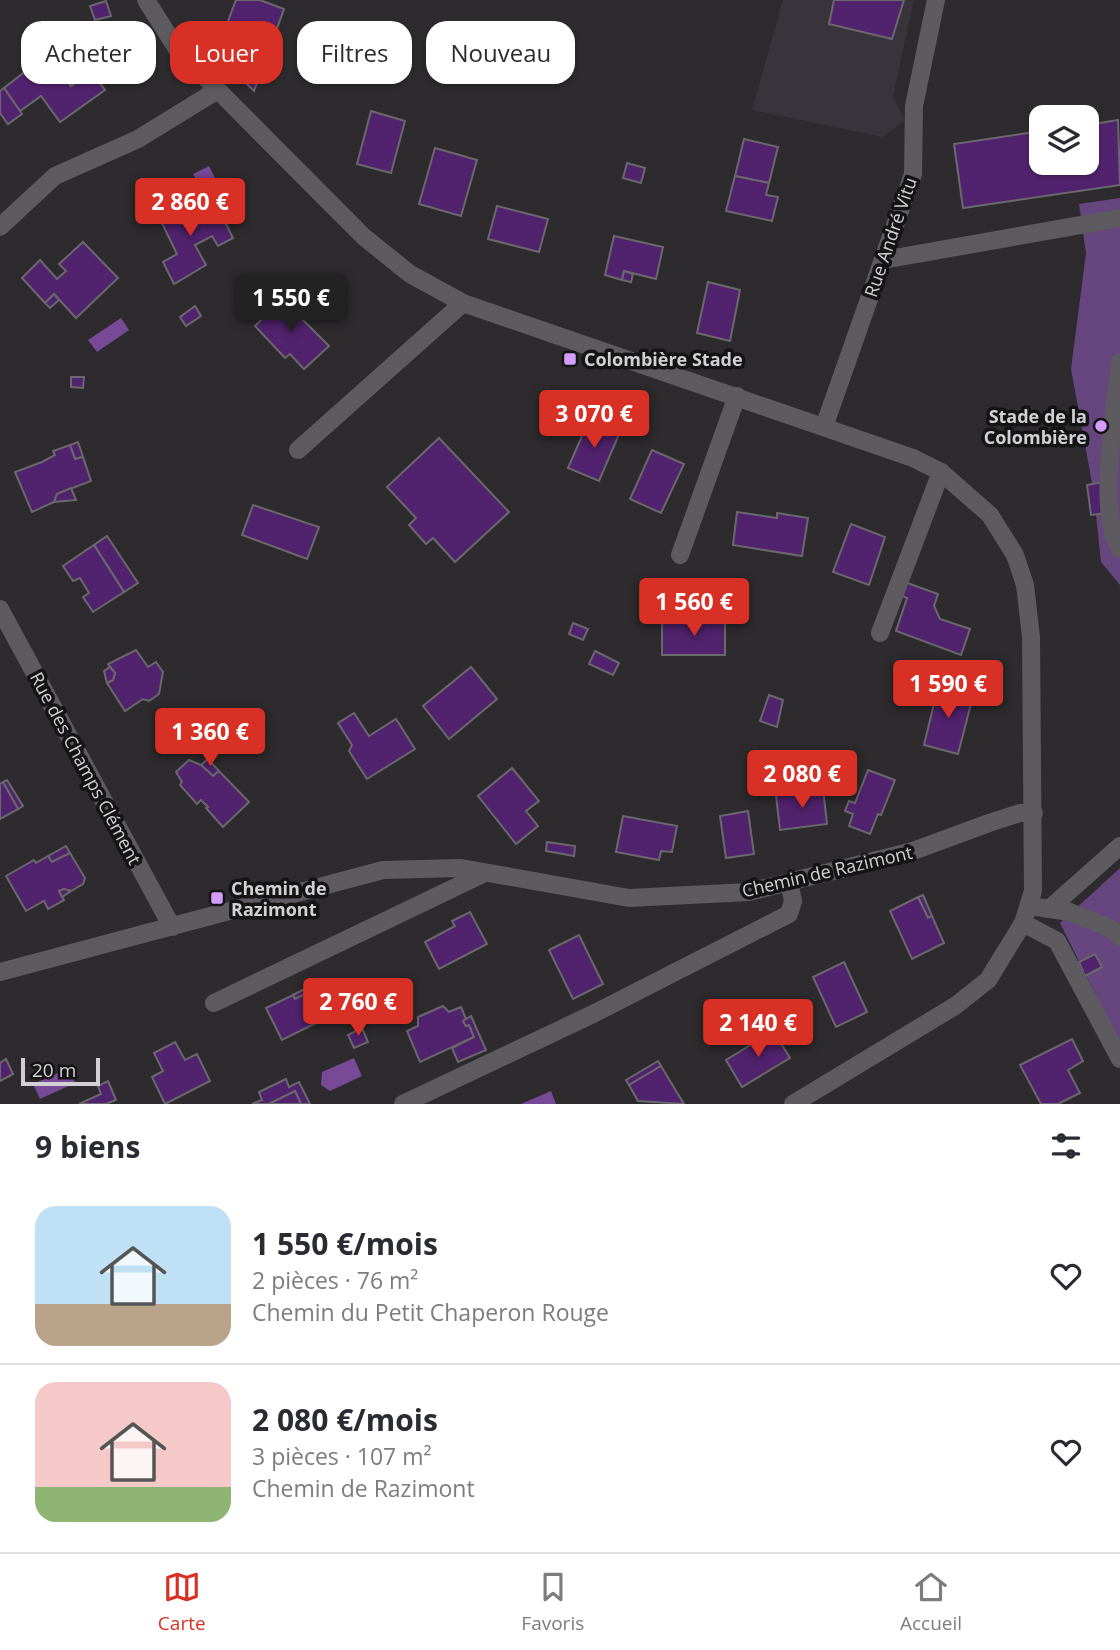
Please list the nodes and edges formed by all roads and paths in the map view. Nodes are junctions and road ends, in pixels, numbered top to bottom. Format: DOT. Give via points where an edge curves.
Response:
graph roads {
  1 [pos="146,0"];
  2 [pos="936,0"];
  3 [pos="216,91"];
  4 [pos="1120,218"];
  5 [pos="0,227"];
  6 [pos="883,261"];
  7 [pos="463,303"];
  8 [pos="1120,362"];
  9 [pos="737,396"];
  10 [pos="824,427"];
  11 [pos="298,450"];
  12 [pos="940,472"];
  13 [pos="1120,549"];
  14 [pos="680,555"];
  15 [pos="0,609"];
  16 [pos="880,632"];
  17 [pos="1034,813"];
  18 [pos="1120,846"];
  19 [pos="485,873"];
  20 [pos="789,882"];
  21 [pos="1049,909"];
  22 [pos="1026,914"];
  23 [pos="172,927"];
  24 [pos="1116,931"];
  25 [pos="0,972"];
  26 [pos="214,1003"];
  27 [pos="1120,1059"];
  28 [pos="404,1104"];
  29 [pos="793,1104"];
  1 -- 3 [label="street" via="177,49"];
  2 -- 6 [label="street, Rue André Vitu" via="914,106 913,174"];
  3 -- 5 [label="street" via="138,139 55,176"];
  3 -- 7 [label="street" via="386,257"];
  4 -- 6 [label="street"];
  6 -- 10 [label="street, Rue André Vitu"];
  7 -- 9 [label="street"];
  7 -- 11 [label="street"];
  8 -- 13 [label="street" via="1109,474 1110,509"];
  9 -- 10 [label="street"];
  9 -- 14 [label="street"];
  10 -- 12 [label="street"];
  12 -- 16 [label="street"];
  12 -- 17 [label="street" via="978,502 1003,531 1024,585 1031,637"];
  15 -- 23 [label="street, Rue des Champs Clément"];
  17 -- 20 [label="street, Chemin de Razimont" via="1020,813 913,851"];
  17 -- 22 [label="street" via="1035,866"];
  18 -- 21 [label="street"];
  19 -- 20 [label="street, Chemin de Razimont" via="629,898 749,892"];
  19 -- 23 [label="street, Chemin de Razimont" via="461,868 383,870"];
  19 -- 26 [label="street"];
  20 -- 28 [label="street" via="793,901 789,914"];
  21 -- 22 [label="street"];
  21 -- 24 [label="street" via="1070,912"];
  22 -- 27 [label="street" via="1057,941"];
  22 -- 29 [label="street" via="988,980 955,1006"];
  23 -- 25 [label="street, Chemin de Razimont"];
}
